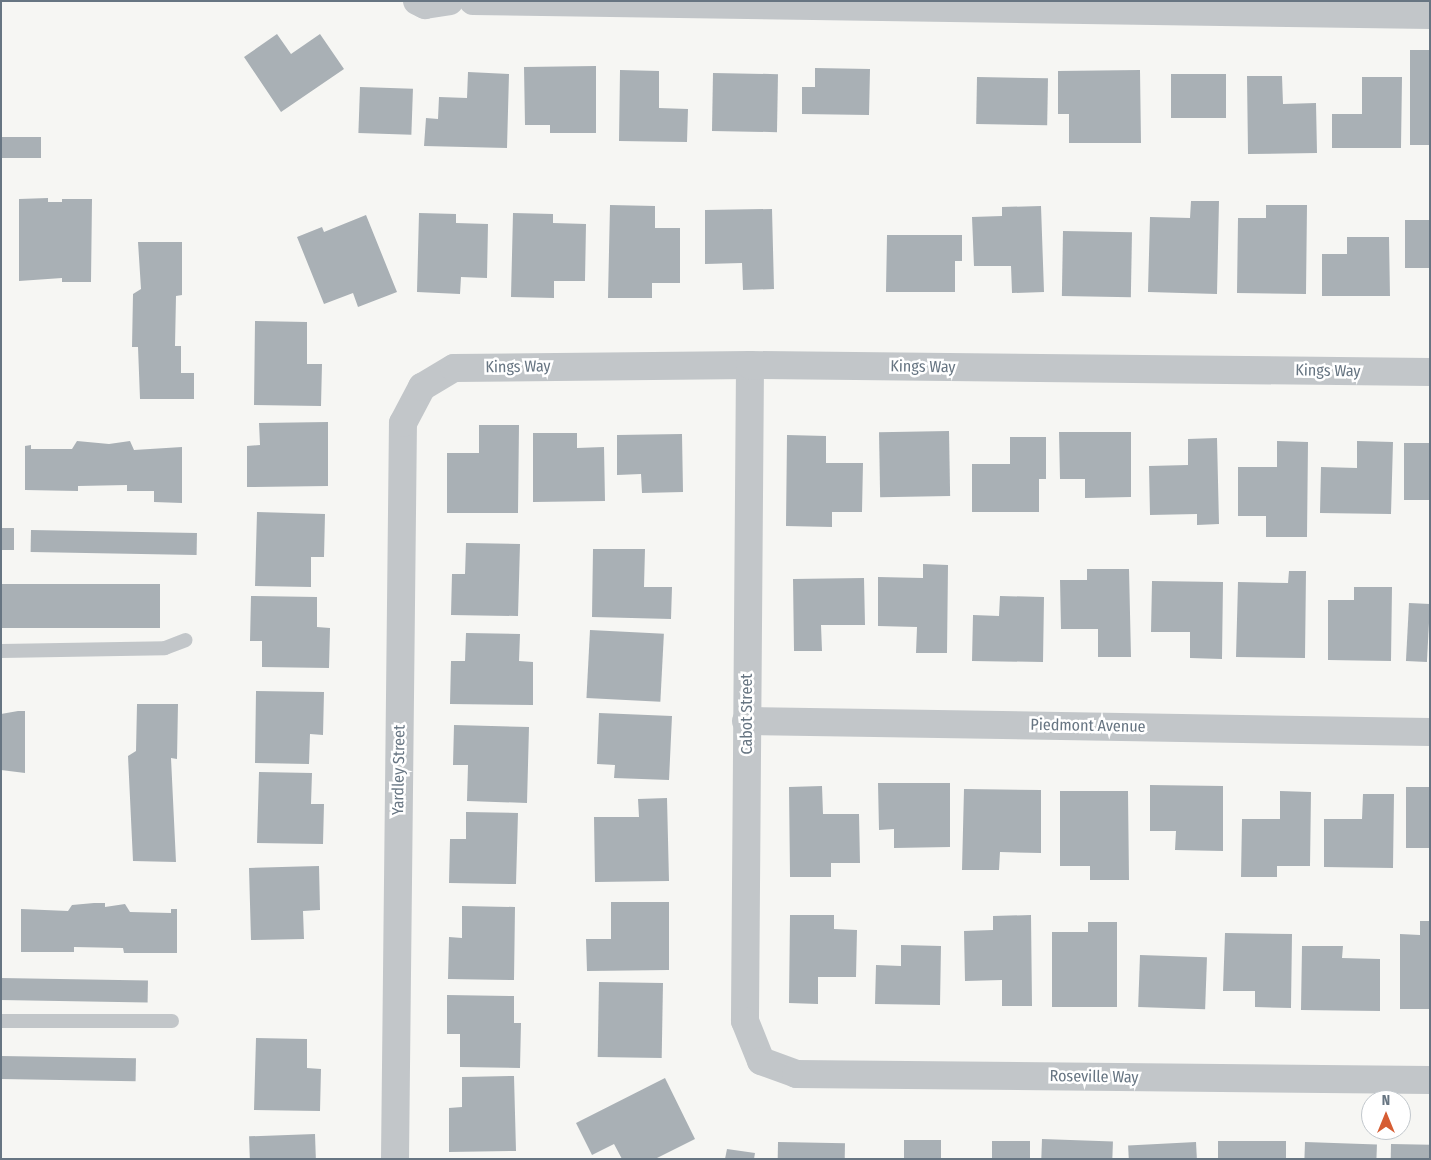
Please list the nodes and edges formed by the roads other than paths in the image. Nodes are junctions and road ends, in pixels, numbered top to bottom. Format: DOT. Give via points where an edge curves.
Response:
graph roads {
  1 [pos="417,1"];
  2 [pos="450,1"];
  3 [pos="473,1"];
  4 [pos="1430,15"];
  5 [pos="750,365"];
  6 [pos="1430,372"];
  7 [pos="422,386"];
  8 [pos="186,640"];
  9 [pos="1,651"];
  10 [pos="746,721"];
  11 [pos="1430,732"];
  12 [pos="1,1020"];
  13 [pos="172,1021"];
  14 [pos="761,1061"];
  15 [pos="1430,1080"];
  16 [pos="395,1159"];
  1 -- 2 [label="street" via="425,5"];
  3 -- 4 [label="street"];
  5 -- 6 [label="street, Kings Way"];
  5 -- 7 [label="street, Kings Way" via="454,368"];
  5 -- 10 [label="street, Cabot Street"];
  7 -- 16 [label="street, Yardley Street" via="403,423"];
  8 -- 9 [label="lane" via="165,648"];
  10 -- 11 [label="street, Piedmont Avenue"];
  10 -- 14 [label="street, Cabot Street" via="745,1021"];
  12 -- 13 [label="lane"];
  14 -- 15 [label="street, Roseville Way" via="796,1074"];
}
